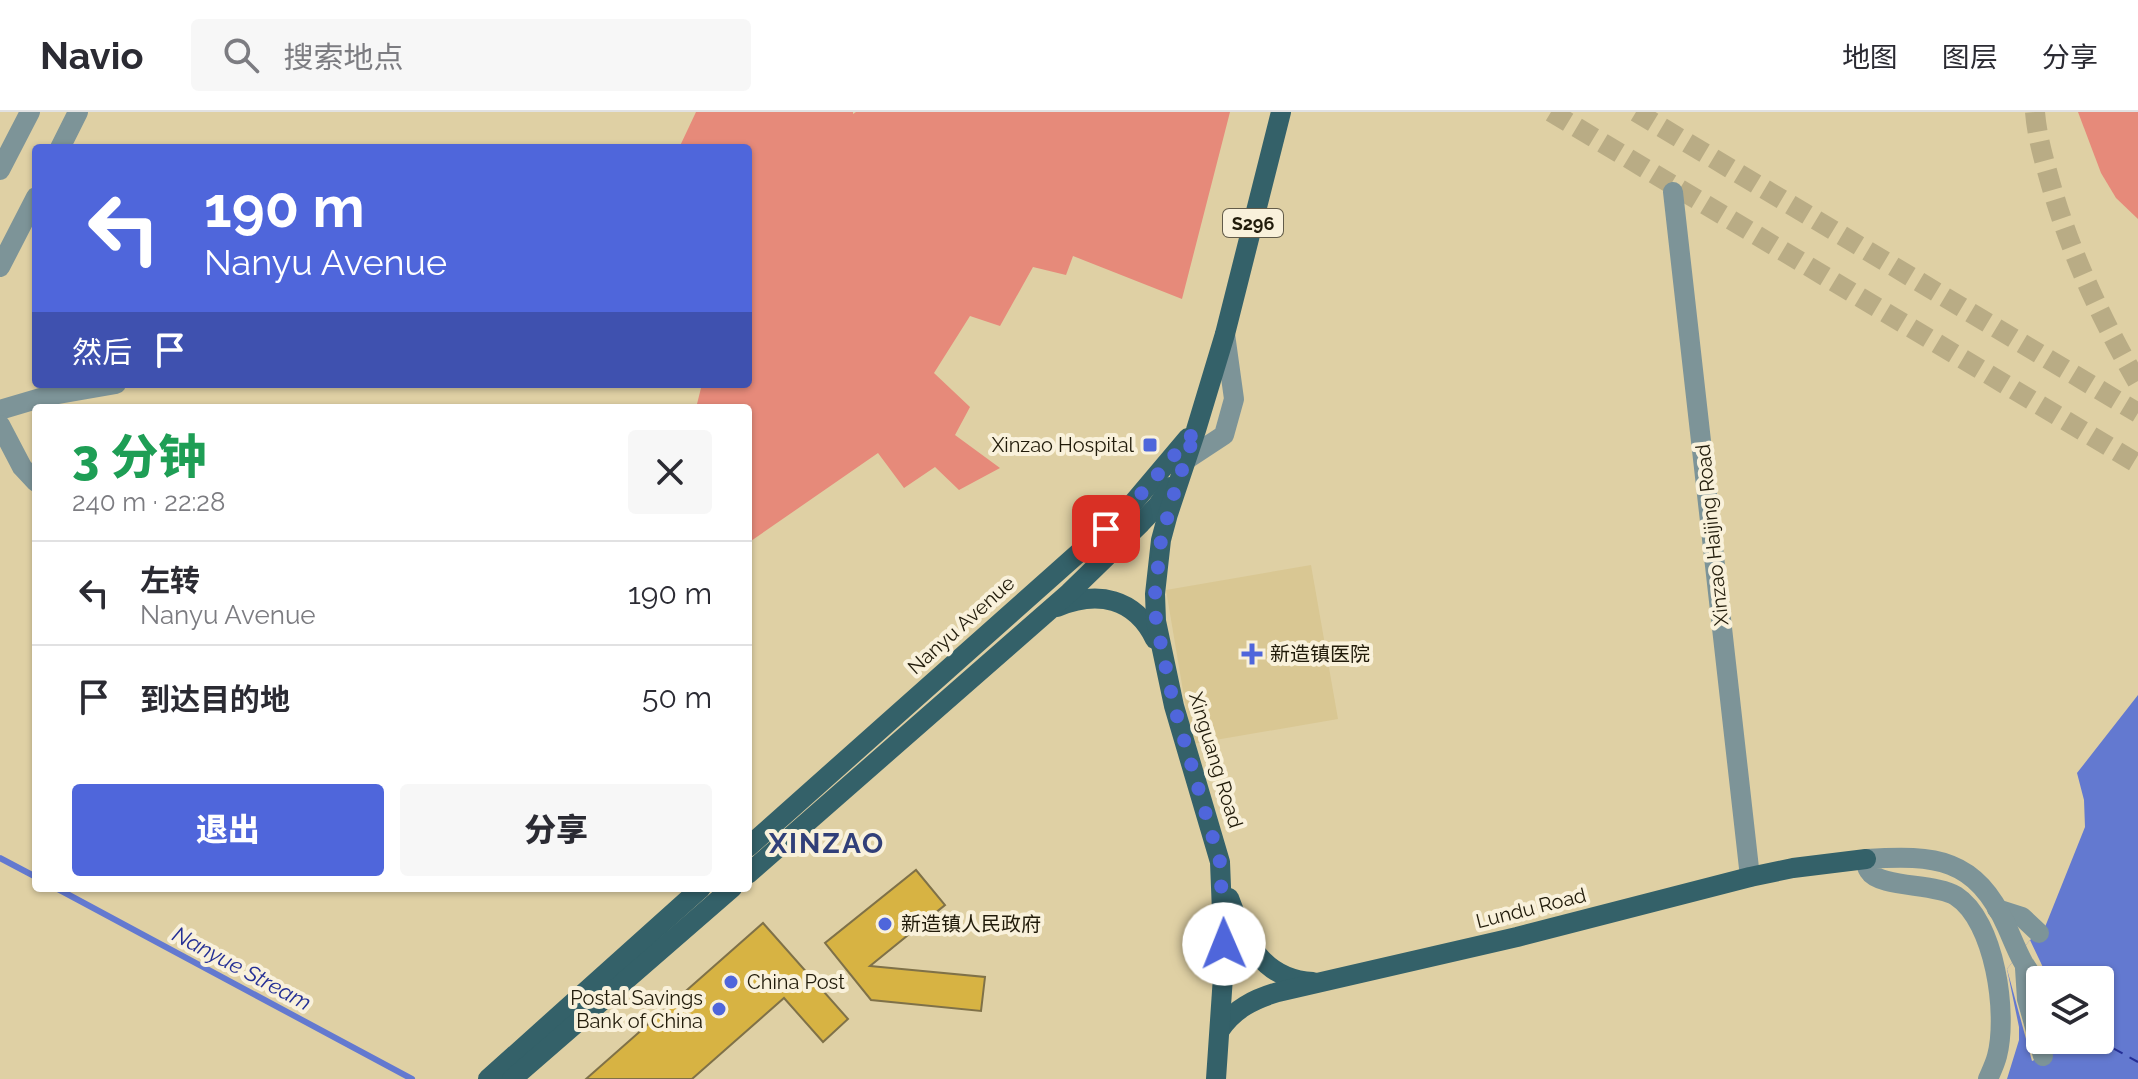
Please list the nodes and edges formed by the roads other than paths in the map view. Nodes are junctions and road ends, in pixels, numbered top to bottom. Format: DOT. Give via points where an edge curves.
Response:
graph roads {
  1 [pos="30,112"];
  2 [pos="78,112"];
  3 [pos="1281,112"];
  4 [pos="62,144"];
  5 [pos="0,170"];
  6 [pos="1673,192"];
  7 [pos="32,205"];
  8 [pos="0,267"];
  9 [pos="1225,334"];
  10 [pos="93,388"];
  11 [pos="0,410"];
  12 [pos="0,425"];
  13 [pos="1196,430"];
  14 [pos="1186,460"];
  15 [pos="32,478"];
  16 [pos="1050,610"];
  17 [pos="1161,649"];
  18 [pos="752,843"];
  19 [pos="1866,859"];
  20 [pos="752,871"];
  21 [pos="1750,877"];
  22 [pos="1222,879"];
  23 [pos="697,892"];
  24 [pos="727,892"];
  25 [pos="1997,909"];
  26 [pos="2039,933"];
  27 [pos="2025,968"];
  28 [pos="1329,981"];
  29 [pos="1220,1030"];
  30 [pos="2043,1056"];
  31 [pos="488,1079"];
  32 [pos="512,1079"];
  33 [pos="1216,1079"];
  34 [pos="1988,1079"];
  1 -- 5 [label="street"];
  2 -- 4 [label="street"];
  3 -- 9 [label="main road, S296"];
  6 -- 21 [label="street, Xinzao Haijing Road"];
  7 -- 8 [label="street"];
  9 -- 13 [label="main road, S296"];
  9 -- 14 [label="street" via="1234,399 1224,435"];
  10 -- 11 [label="street"];
  12 -- 15 [label="street"];
  13 -- 14 [label="main road, S296"];
  13 -- 18 [label="main road, Nanyu Avenue" via="1128,509"];
  14 -- 16 [label="main road" via="1158,505"];
  14 -- 17 [label="main road, Xinguang Road / S296" via="1161,540 1155,594"];
  16 -- 17 [label="main road" via="1092,599 1125,605 1148,624"];
  16 -- 20 [label="main road"];
  17 -- 22 [label="main road, Xinguang Road / S296"];
  19 -- 21 [label="main road, Lundu Road"];
  19 -- 25 [label="street" via="1945,862 1977,882"];
  19 -- 34 [label="street" via="1878,878 1944,891 1975,917 1988,945 2000,1013 1997,1056"];
  21 -- 28 [label="main road, Lundu Road"];
  22 -- 28 [label="main road" via="1246,938 1261,959 1293,979"];
  22 -- 29 [label="main road, Xinguang Road / S296"];
  23 -- 31 [label="main road"];
  24 -- 32 [label="main road"];
  25 -- 26 [label="street" via="2022,917"];
  25 -- 27 [label="street"];
  27 -- 30 [label="street" via="2027,999"];
  28 -- 29 [label="main road, Lundu Road" via="1253,1000"];
  29 -- 33 [label="main road, Xinguang Road / S296"];
}
